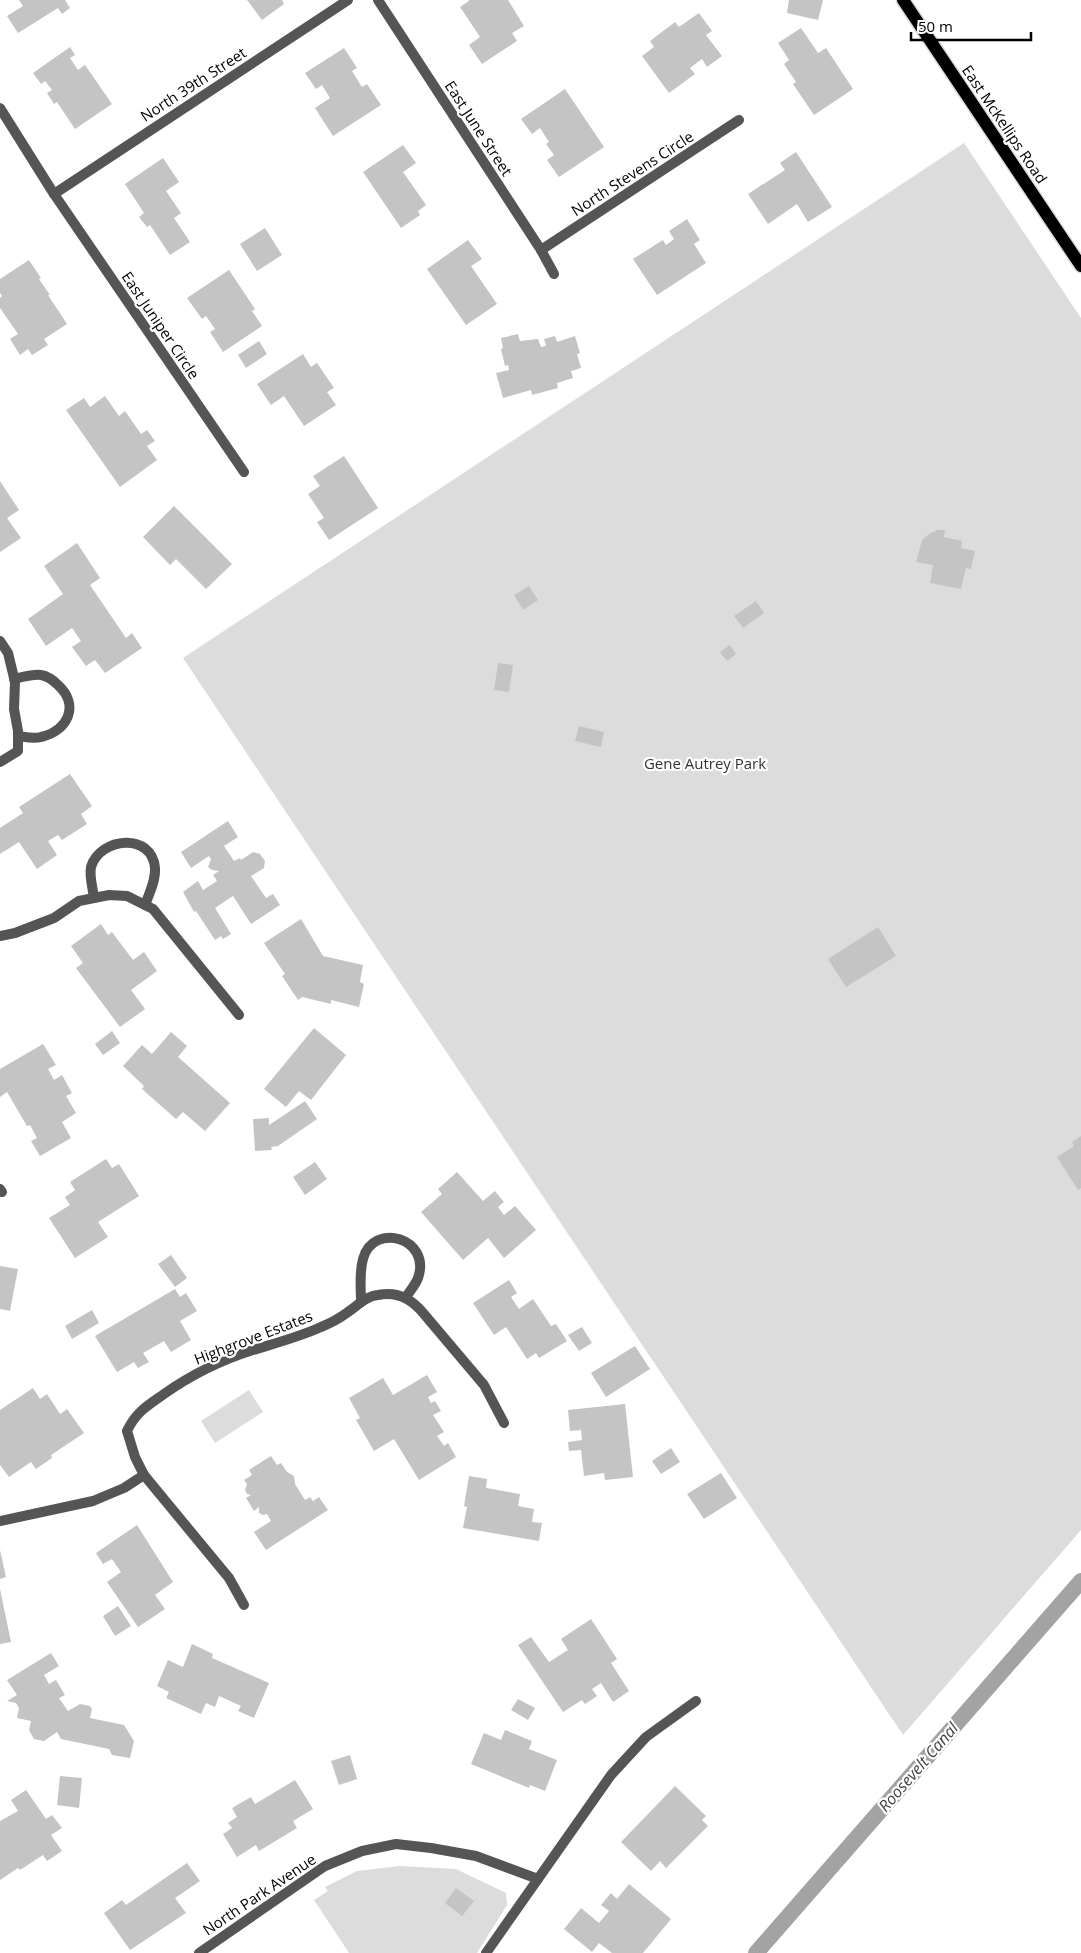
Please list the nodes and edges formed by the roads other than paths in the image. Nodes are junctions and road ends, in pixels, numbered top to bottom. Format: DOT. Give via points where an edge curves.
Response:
graph roads {
  1 [pos="348,0"];
  2 [pos="378,0"];
  3 [pos="903,0"];
  4 [pos="0,108"];
  5 [pos="739,120"];
  6 [pos="54,194"];
  7 [pos="541,250"];
  8 [pos="1081,266"];
  9 [pos="554,274"];
  10 [pos="244,472"];
  11 [pos="0,641"];
  12 [pos="14,679"];
  13 [pos="18,736"];
  14 [pos="0,762"];
  15 [pos="94,898"];
  16 [pos="146,905"];
  17 [pos="0,936"];
  18 [pos="239,1015"];
  19 [pos="406,1297"];
  20 [pos="361,1302"];
  21 [pos="504,1424"];
  22 [pos="144,1474"];
  23 [pos="0,1521"];
  24 [pos="244,1605"];
  25 [pos="696,1701"];
  26 [pos="538,1879"];
  27 [pos="199,1953"];
  28 [pos="486,1953"];
  1 -- 6 [label="street, North 39th Street"];
  2 -- 7 [label="street, East June Street"];
  3 -- 8 [label="main road, East McKellips Road"];
  4 -- 6 [label="street, East Juniper Circle"];
  5 -- 7 [label="street, North Stevens Circle"];
  6 -- 10 [label="street, East Juniper Circle"];
  7 -- 9 [label="street, East June Street"];
  11 -- 12 [label="street" via="8,653"];
  12 -- 13 [label="street"];
  12 -- 13 [label="street" via="42,675 52,680 68,697 70,709 65,721 53,732 32,738"];
  13 -- 14 [label="street" via="18,751"];
  15 -- 16 [label="street" via="127,896"];
  15 -- 16 [label="street" via="91,868 96,858 114,844 126,842 142,846 152,857 156,869"];
  15 -- 17 [label="street" via="79,901 54,918"];
  16 -- 18 [label="street" via="153,909"];
  19 -- 20 [label="street, Highgrove Estates" via="376,1295"];
  19 -- 20 [label="street" via="418,1278 421,1264 418,1252 407,1241 379,1239 369,1246 363,1259"];
  19 -- 21 [label="street" via="420,1309 484,1385"];
  20 -- 22 [label="street, Highgrove Estates" via="302,1335 252,1350 204,1370 140,1411 127,1432"];
  22 -- 23 [label="street" via="124,1488 93,1501"];
  22 -- 24 [label="street, Highgrove Estates" via="229,1578"];
  25 -- 26 [label="street" via="646,1737 611,1775"];
  26 -- 27 [label="street, North Park Avenue" via="476,1856 431,1848 396,1844 362,1851 325,1866"];
  26 -- 28 [label="street"];
}
